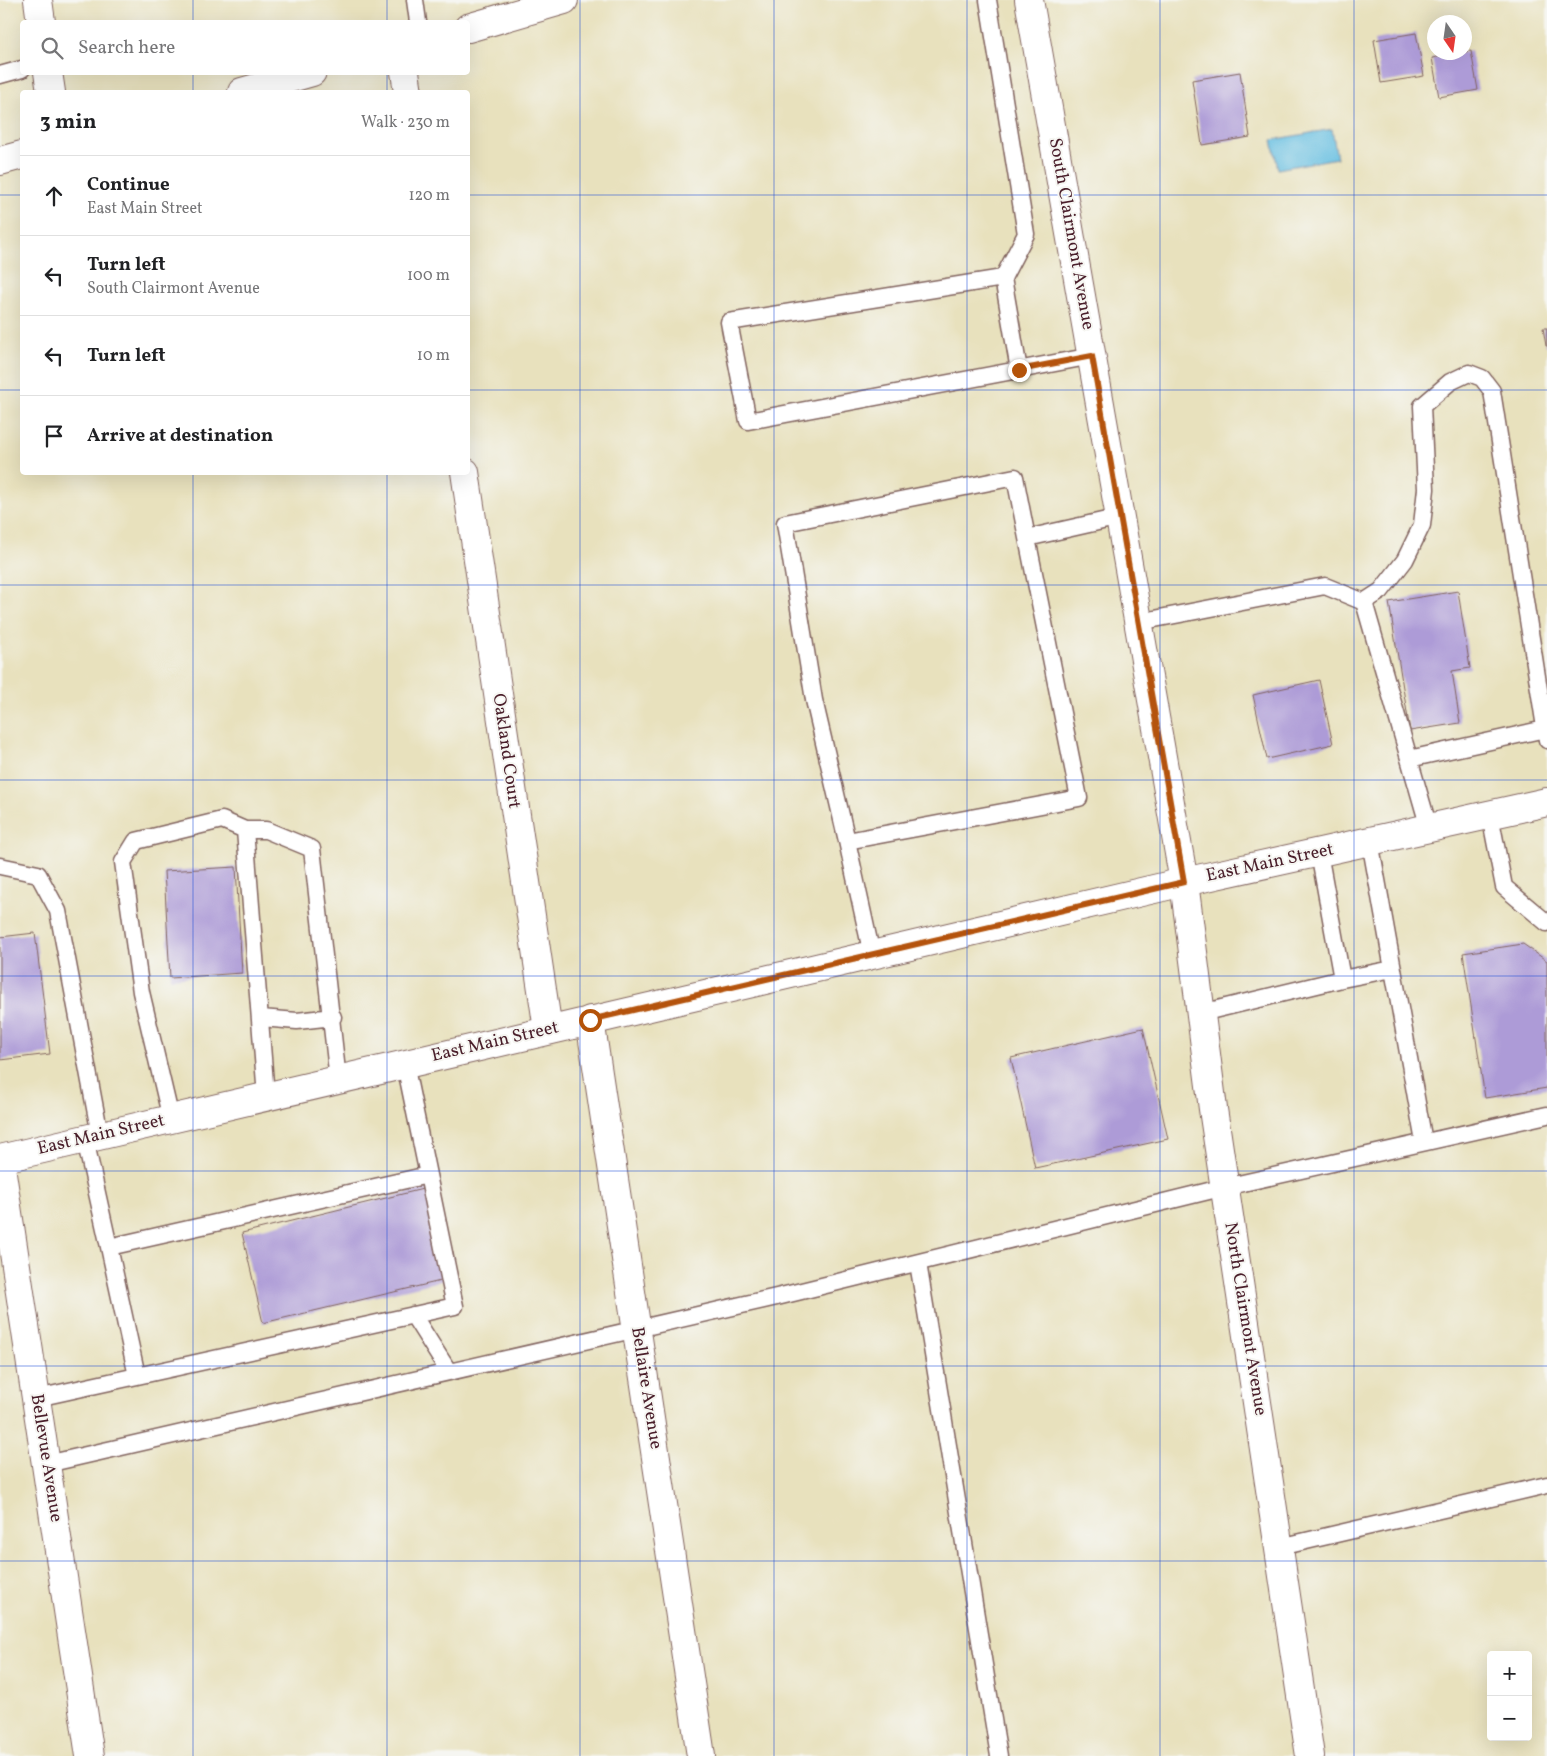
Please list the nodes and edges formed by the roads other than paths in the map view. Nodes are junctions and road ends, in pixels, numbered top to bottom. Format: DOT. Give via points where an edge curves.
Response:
graph roads {
  1 [pos="38,0"];
  2 [pos="415,0"];
  3 [pos="564,0"];
  4 [pos="988,0"];
  5 [pos="1029,0"];
  6 [pos="41,20"];
  7 [pos="418,20"];
  8 [pos="470,27"];
  9 [pos="20,70"];
  10 [pos="0,75"];
  11 [pos="48,75"];
  12 [pos="302,75"];
  13 [pos="405,75"];
  14 [pos="51,90"];
  15 [pos="249,90"];
  16 [pos="408,90"];
  17 [pos="20,156"];
  18 [pos="0,161"];
  19 [pos="1003,278"];
  20 [pos="1092,356"];
  21 [pos="1019,370"];
  22 [pos="465,475"];
  23 [pos="1120,517"];
  24 [pos="1027,538"];
  25 [pos="1364,602"];
  26 [pos="1139,622"];
  27 [pos="1546,734"];
  28 [pos="1409,758"];
  29 [pos="1547,802"];
  30 [pos="1490,815"];
  31 [pos="1429,828"];
  32 [pos="245,830"];
  33 [pos="847,841"];
  34 [pos="1370,841"];
  35 [pos="1319,853"];
  36 [pos="0,866"];
  37 [pos="1184,882"];
  38 [pos="1539,909"];
  39 [pos="1547,924"];
  40 [pos="872,955"];
  41 [pos="1393,969"];
  42 [pos="1342,979"];
  43 [pos="1201,1013"];
  44 [pos="333,1017"];
  45 [pos="261,1018"];
  46 [pos="590,1020"];
  47 [pos="548,1030"];
  48 [pos="404,1064"];
  49 [pos="338,1080"];
  50 [pos="266,1096"];
  51 [pos="1547,1115"];
  52 [pos="171,1119"];
  53 [pos="92,1137"];
  54 [pos="1424,1142"];
  55 [pos="0,1160"];
  56 [pos="428,1175"];
  57 [pos="1225,1187"];
  58 [pos="109,1247"];
  59 [pos="918,1263"];
  60 [pos="413,1315"];
  61 [pos="637,1328"];
  62 [pos="449,1372"];
  63 [pos="137,1376"];
  64 [pos="37,1398"];
  65 [pos="47,1464"];
  66 [pos="1547,1485"];
  67 [pos="1280,1547"];
  68 [pos="90,1756"];
  69 [pos="701,1756"];
  70 [pos="999,1756"];
  71 [pos="1310,1756"];
  1 -- 6 [label="street"];
  2 -- 7 [label="lane"];
  3 -- 8 [label="street"];
  4 -- 19 [label="lane" via="1026,234"];
  5 -- 20 [label="street, South Clairmont Avenue"];
  9 -- 10 [label="lane"];
  11 -- 14 [label="street"];
  12 -- 15 [label="street"];
  13 -- 16 [label="street"];
  17 -- 18 [label="street"];
  19 -- 21 [label="lane"];
  19 -- 21 [label="lane" via="729,322 748,421"];
  20 -- 21 [label="lane"];
  20 -- 23 [label="street, South Clairmont Avenue"];
  22 -- 47 [label="street, Oakland Court"];
  23 -- 24 [label="lane"];
  23 -- 26 [label="street, South Clairmont Avenue"];
  24 -- 33 [label="lane" via="1079,798"];
  24 -- 33 [label="lane" via="1015,477 785,523 814,700"];
  25 -- 26 [label="lane" via="1325,586"];
  25 -- 27 [label="lane" via="1381,591 1405,560 1422,525 1426,489 1422,406 1450,382 1469,373 1482,378 1492,391"];
  25 -- 28 [label="lane"];
  26 -- 37 [label="street, South Clairmont Avenue"];
  27 -- 28 [label="lane"];
  28 -- 31 [label="lane"];
  29 -- 30 [label="street, East Main Street"];
  30 -- 31 [label="street, East Main Street"];
  30 -- 38 [label="lane" via="1504,887"];
  31 -- 34 [label="street, East Main Street"];
  32 -- 44 [label="lane" via="266,830 312,849"];
  32 -- 45 [label="lane"];
  32 -- 52 [label="lane" via="222,820 136,841 123,862 141,992"];
  33 -- 40 [label="lane"];
  34 -- 35 [label="street, East Main Street"];
  34 -- 41 [label="lane"];
  35 -- 37 [label="street, East Main Street"];
  35 -- 42 [label="lane"];
  36 -- 53 [label="lane" via="38,874 58,911"];
  37 -- 40 [label="street, East Main Street"];
  37 -- 43 [label="street, North Clairmont Avenue"];
  38 -- 39 [label="lane"];
  40 -- 46 [label="street, East Main Street"];
  41 -- 42 [label="lane"];
  41 -- 54 [label="lane"];
  42 -- 43 [label="lane"];
  43 -- 57 [label="street, North Clairmont Avenue"];
  44 -- 45 [label="lane" via="297,1021"];
  44 -- 49 [label="lane"];
  45 -- 50 [label="lane"];
  46 -- 47 [label="street, East Main Street"];
  46 -- 61 [label="street, Bellaire Avenue"];
  47 -- 48 [label="street, East Main Street"];
  48 -- 49 [label="street, East Main Street"];
  48 -- 56 [label="lane"];
  49 -- 50 [label="street, East Main Street"];
  50 -- 52 [label="street, East Main Street"];
  51 -- 54 [label="lane"];
  52 -- 53 [label="street, East Main Street"];
  53 -- 55 [label="street, East Main Street"];
  53 -- 58 [label="lane"];
  54 -- 57 [label="lane"];
  55 -- 64 [label="street, Bellevue Avenue"];
  56 -- 58 [label="lane"];
  56 -- 60 [label="lane" via="455,1306"];
  57 -- 59 [label="lane"];
  57 -- 67 [label="street, North Clairmont Avenue"];
  58 -- 63 [label="lane"];
  59 -- 61 [label="lane"];
  59 -- 70 [label="lane"];
  60 -- 62 [label="lane"];
  60 -- 63 [label="lane"];
  61 -- 62 [label="lane"];
  61 -- 69 [label="street, Bellaire Avenue"];
  62 -- 65 [label="lane"];
  63 -- 64 [label="lane"];
  64 -- 65 [label="street, Bellevue Avenue"];
  65 -- 68 [label="street, Bellevue Avenue"];
  66 -- 67 [label="lane"];
  67 -- 71 [label="street, North Clairmont Avenue"];
}
